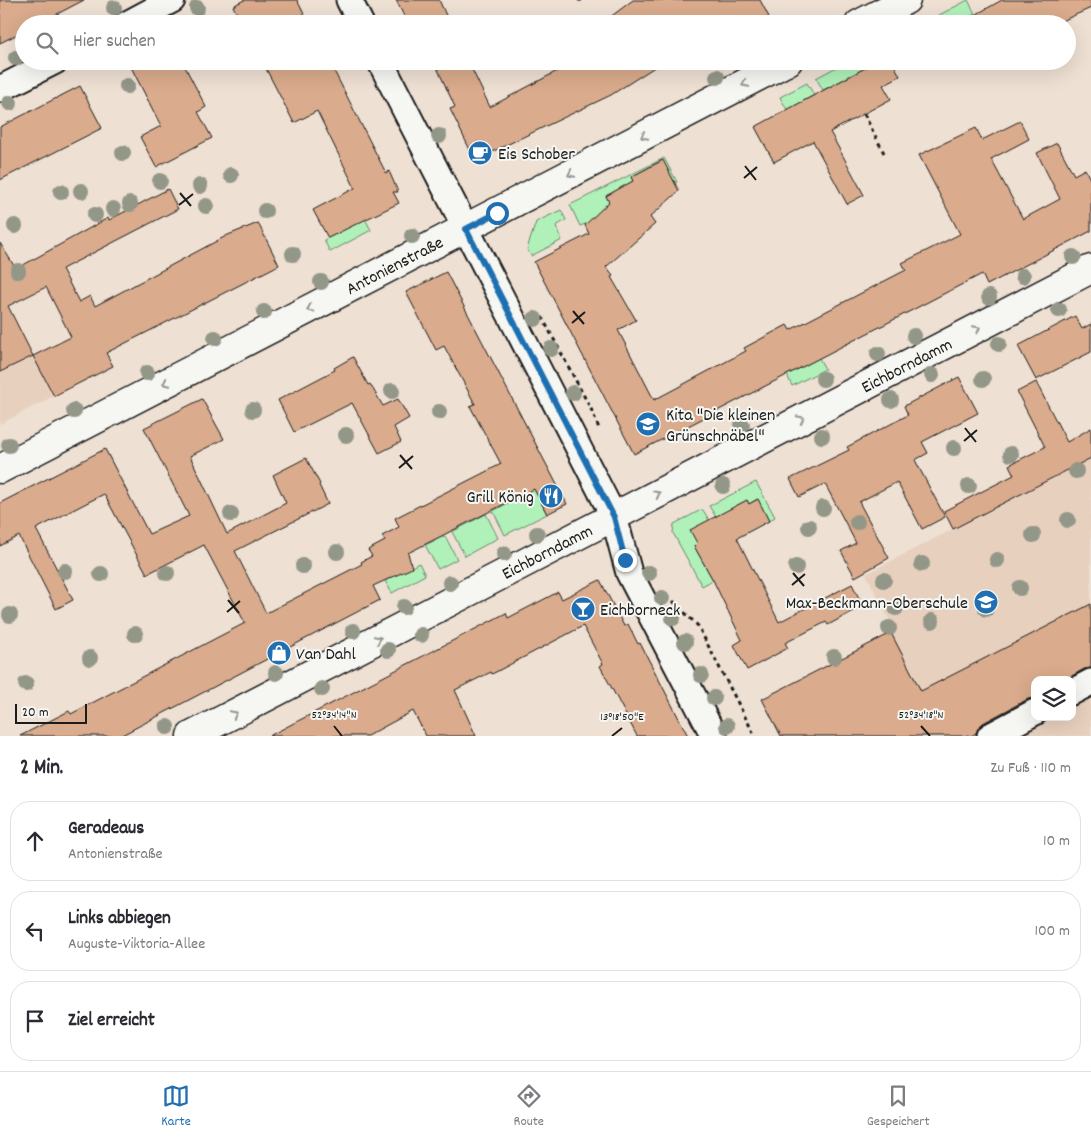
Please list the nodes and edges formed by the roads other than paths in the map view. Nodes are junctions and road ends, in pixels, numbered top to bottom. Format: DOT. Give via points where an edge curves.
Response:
graph roads {
  1 [pos="172,0"];
  2 [pos="349,0"];
  3 [pos="906,0"];
  4 [pos="144,15"];
  5 [pos="356,15"];
  6 [pos="877,15"];
  7 [pos="38,70"];
  8 [pos="385,70"];
  9 [pos="771,70"];
  10 [pos="0,90"];
  11 [pos="466,229"];
  12 [pos="1091,269"];
  13 [pos="0,469"];
  14 [pos="614,517"];
  15 [pos="1091,682"];
  16 [pos="1076,690"];
  17 [pos="1031,714"];
  18 [pos="191,736"];
  19 [pos="714,736"];
  20 [pos="990,736"];
  1 -- 4 [label="street"];
  2 -- 5 [label="street"];
  3 -- 6 [label="main road"];
  7 -- 10 [label="street"];
  8 -- 11 [label="street"];
  9 -- 11 [label="main road, Antonienstraße, one-way"];
  11 -- 13 [label="main road, Antonienstraße, one-way"];
  11 -- 14 [label="street"];
  14 -- 12 [label="main road, Eichborndamm, one-way"];
  18 -- 14 [label="main road, Eichborndamm, one-way"];
  14 -- 19 [label="street" via="629,573"];
  15 -- 16 [label="street"];
  17 -- 20 [label="street"];
}
